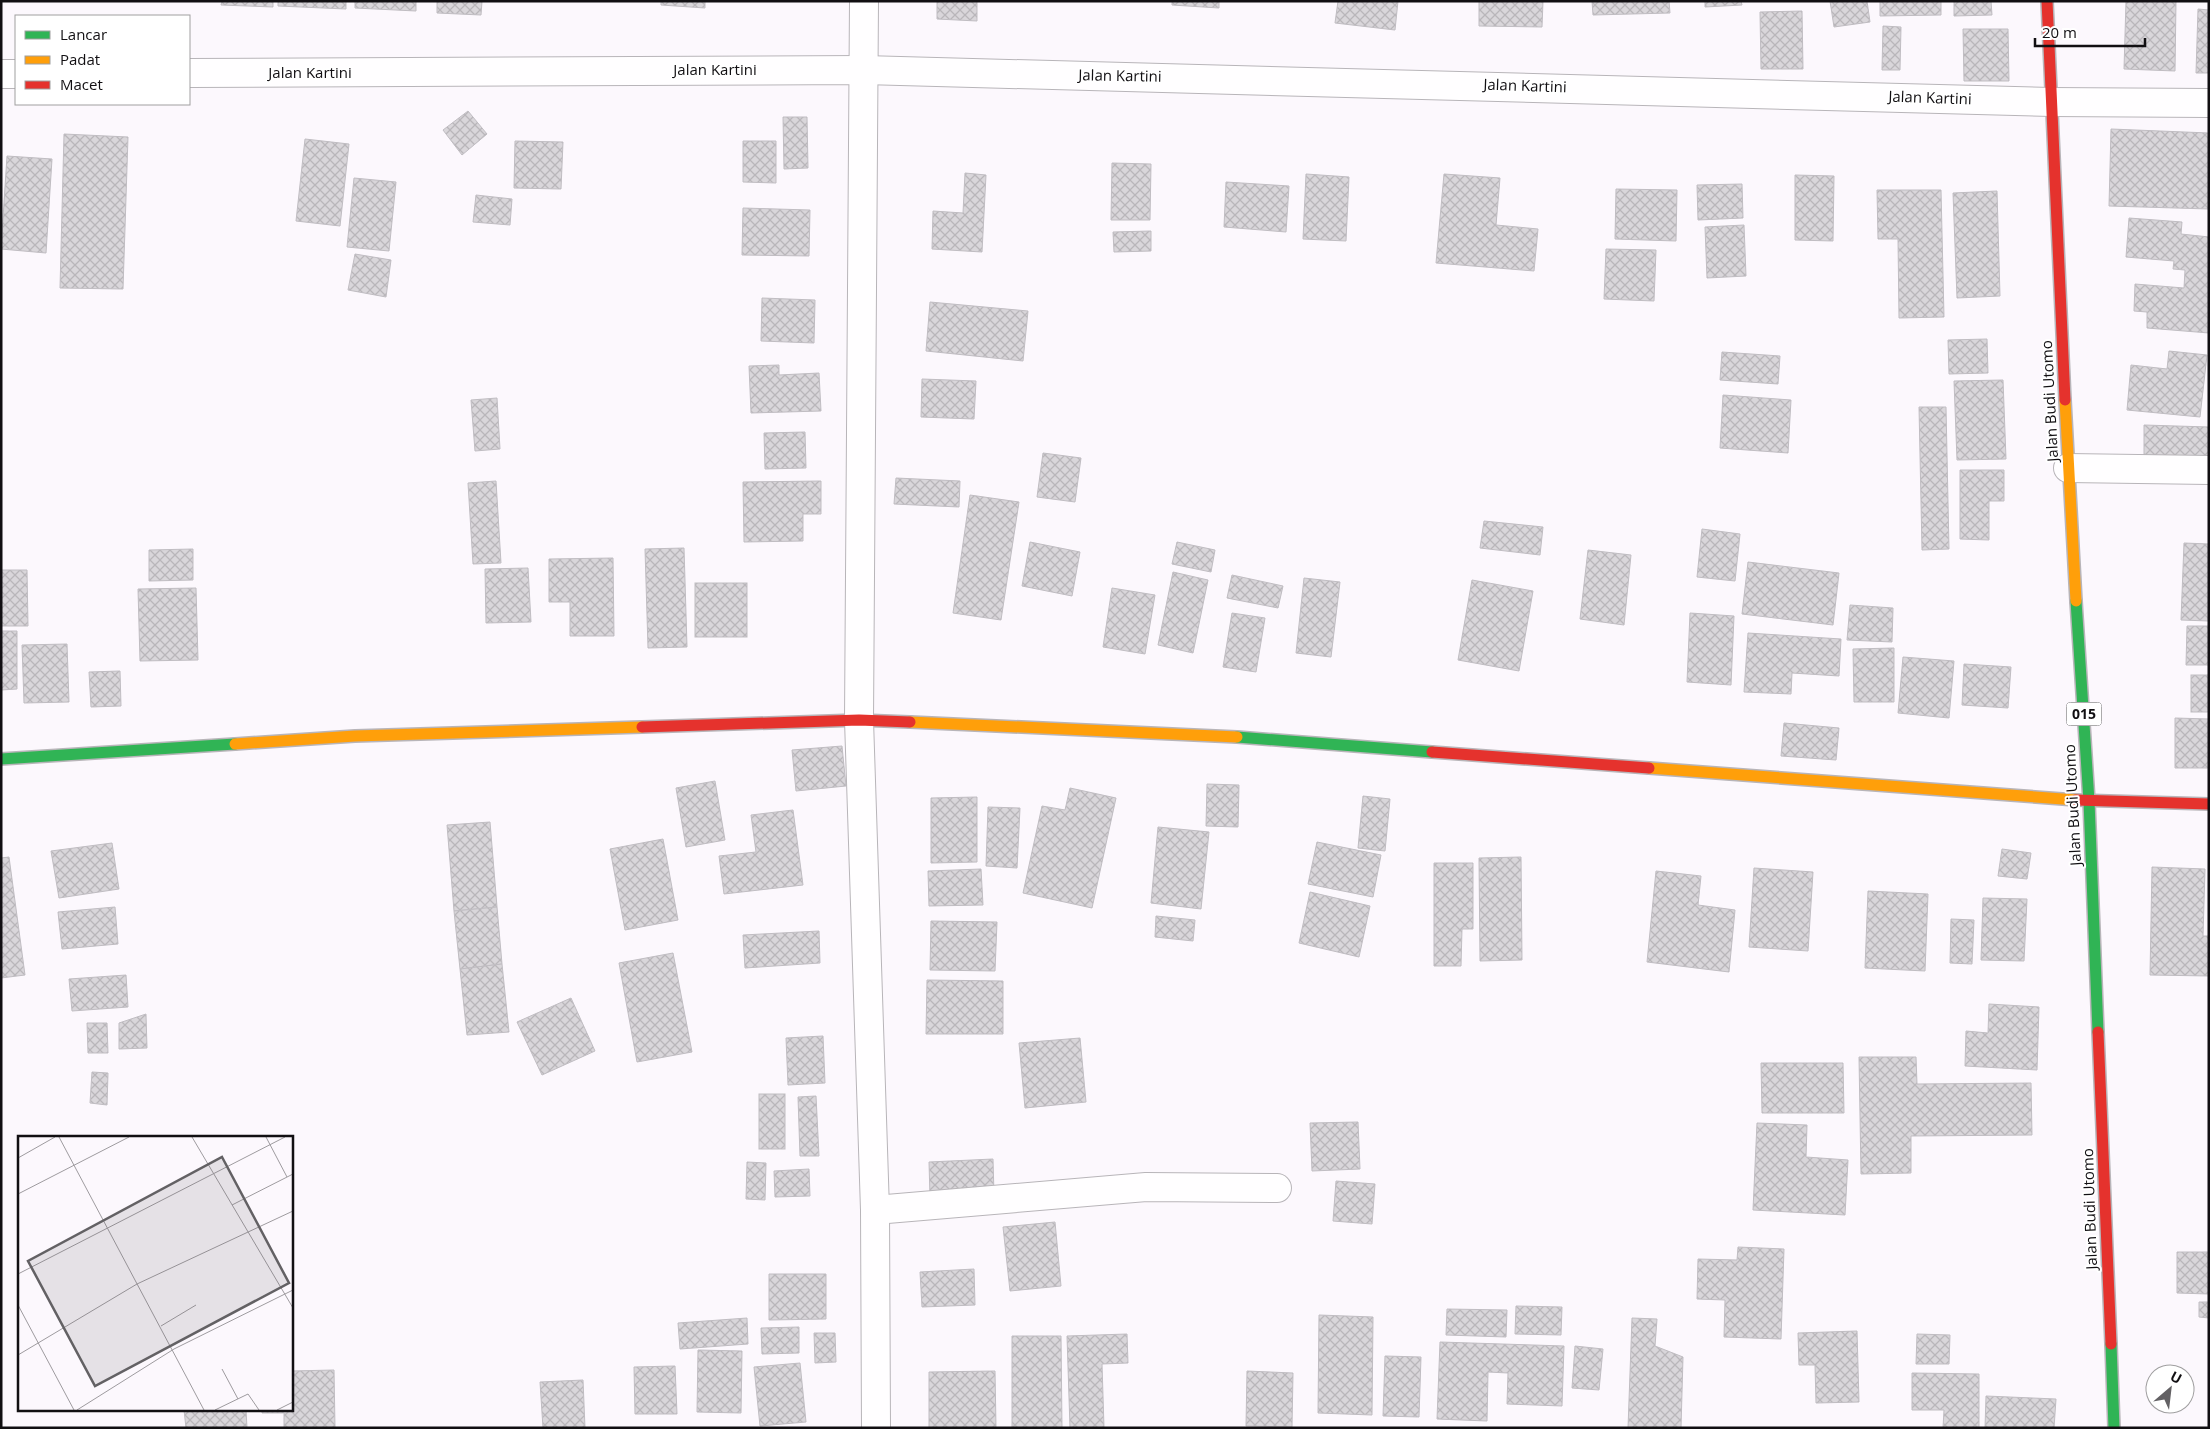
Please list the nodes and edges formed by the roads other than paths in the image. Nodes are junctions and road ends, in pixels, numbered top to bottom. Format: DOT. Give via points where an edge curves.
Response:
graph roads {
  1 [pos="864,1"];
  2 [pos="2047,1"];
  3 [pos="864,70"];
  4 [pos="190,73"];
  5 [pos="1,74"];
  6 [pos="15,74"];
  7 [pos="2051,102"];
  8 [pos="2209,103"];
  9 [pos="2068,468"];
  10 [pos="2209,470"];
  11 [pos="859,720"];
  12 [pos="1,759"];
  13 [pos="2089,801"];
  14 [pos="2209,804"];
  15 [pos="1277,1188"];
  16 [pos="875,1210"];
  17 [pos="876,1428"];
  18 [pos="2114,1428"];
  1 -- 3 [label="street"];
  2 -- 7 [label="street, Jalan Budi Utomo / 015"];
  3 -- 4 [label="street, Jalan Kartini"];
  3 -- 7 [label="street, Jalan Kartini"];
  3 -- 11 [label="street"];
  5 -- 6 [label="street"];
  7 -- 8 [label="street, Jalan Kartini"];
  7 -- 9 [label="street, Jalan Budi Utomo / 015"];
  9 -- 10 [label="street"];
  9 -- 13 [label="street, Jalan Budi Utomo / 015"];
  11 -- 12 [label="street" via="355,736"];
  11 -- 13 [label="street" via="1231,737"];
  11 -- 16 [label="street"];
  13 -- 14 [label="street"];
  13 -- 18 [label="street, Jalan Budi Utomo / 015"];
  15 -- 16 [label="street" via="1146,1187"];
  16 -- 17 [label="street"];
}
